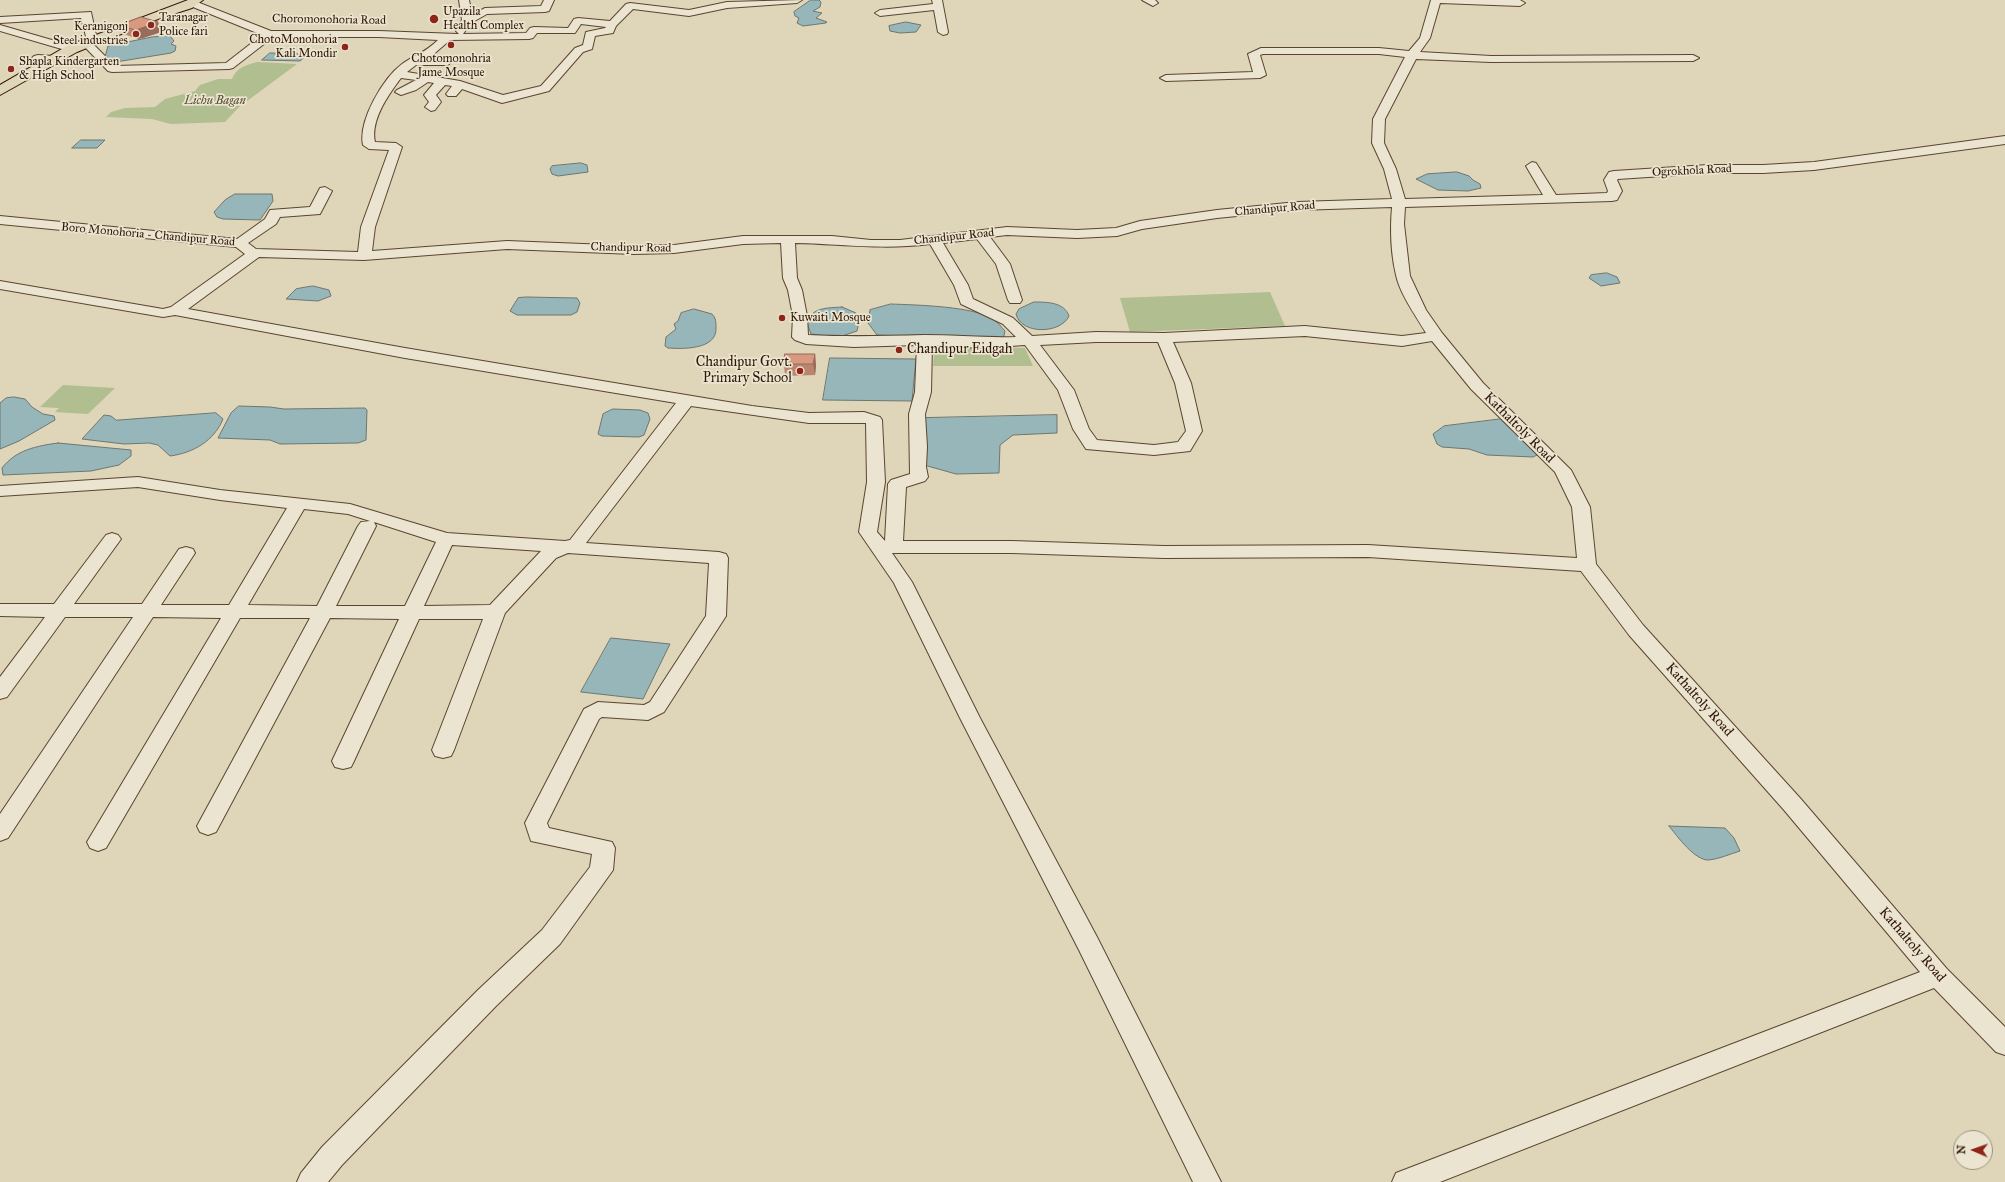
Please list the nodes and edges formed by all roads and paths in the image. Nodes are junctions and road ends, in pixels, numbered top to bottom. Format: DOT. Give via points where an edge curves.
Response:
graph roads {
  1 [pos="87,0"];
  2 [pos="464,0"];
  3 [pos="549,0"];
  4 [pos="797,0"];
  5 [pos="1436,0"];
  6 [pos="1440,0"];
  7 [pos="192,3"];
  8 [pos="632,3"];
  9 [pos="937,3"];
  10 [pos="1520,3"];
  11 [pos="880,13"];
  12 [pos="87,17"];
  13 [pos="0,20"];
  14 [pos="467,20"];
  15 [pos="613,24"];
  16 [pos="0,28"];
  17 [pos="943,32"];
  18 [pos="270,34"];
  19 [pos="452,37"];
  20 [pos="89,42"];
  21 [pos="72,49"];
  22 [pos="1412,55"];
  23 [pos="38,58"];
  24 [pos="1693,58"];
  25 [pos="53,59"];
  26 [pos="415,62"];
  27 [pos="444,63"];
  28 [pos="398,74"];
  29 [pos="1166,78"];
  30 [pos="425,79"];
  31 [pos="442,82"];
  32 [pos="460,84"];
  33 [pos="0,91"];
  34 [pos="401,92"];
  35 [pos="452,94"];
  36 [pos="431,107"];
  37 [pos="2005,140"];
  38 [pos="1532,166"];
  39 [pos="324,191"];
  40 [pos="1553,200"];
  41 [pos="1399,202"];
  42 [pos="0,220"];
  43 [pos="981,234"];
  44 [pos="934,239"];
  45 [pos="788,240"];
  46 [pos="240,243"];
  47 [pos="256,253"];
  48 [pos="364,256"];
  49 [pos="0,285"];
  50 [pos="1015,300"];
  51 [pos="175,311"];
  52 [pos="1436,336"];
  53 [pos="1164,338"];
  54 [pos="925,340"];
  55 [pos="1030,342"];
  56 [pos="687,400"];
  57 [pos="0,491"];
  58 [pos="298,504"];
  59 [pos="367,526"];
  60 [pos="112,539"];
  61 [pos="446,539"];
  62 [pos="886,547"];
  63 [pos="566,549"];
  64 [pos="186,553"];
  65 [pos="1587,565"];
  66 [pos="0,610"];
  67 [pos="60,610"];
  68 [pos="148,611"];
  69 [pos="496,611"];
  70 [pos="234,612"];
  71 [pos="323,613"];
  72 [pos="410,613"];
  73 [pos="0,692"];
  74 [pos="443,750"];
  75 [pos="343,762"];
  76 [pos="208,826"];
  77 [pos="0,832"];
  78 [pos="98,842"];
  79 [pos="1938,976"];
  80 [pos="2005,1044"];
  81 [pos="311,1182"];
  82 [pos="1208,1182"];
  83 [pos="1406,1182"];
  1 -- 12 [label="street"];
  2 -- 14 [label="street"];
  3 -- 14 [label="street" via="545,9 485,11 472,20"];
  4 -- 8 [label="street" via="727,5 689,13"];
  5 -- 22 [label="street" via="1425,38"];
  6 -- 10 [label="street"];
  7 -- 18 [label="street, Choromonohoria Road"];
  7 -- 20 [label="main road"];
  8 -- 15 [label="street"];
  9 -- 11 [label="street"];
  9 -- 17 [label="street"];
  12 -- 13 [label="street"];
  12 -- 20 [label="street"];
  14 -- 19 [label="street"];
  15 -- 19 [label="street, Choromonohoria Road" via="578,21 571,31 534,30 530,36"];
  15 -- 32 [label="street" via="609,31 590,34 588,47 579,50 545,89 502,99"];
  16 -- 21 [label="street"];
  18 -- 19 [label="street, Choromonohoria Road"];
  18 -- 20 [label="street" via="229,66 112,69"];
  19 -- 26 [label="street"];
  20 -- 21 [label="main road"];
  21 -- 25 [label="main road"];
  22 -- 24 [label="street" via="1491,59"];
  22 -- 29 [label="street" via="1379,51 1261,51 1254,54 1260,75"];
  22 -- 41 [label="street" via="1379,119 1378,143 1390,169"];
  23 -- 25 [label="street"];
  25 -- 33 [label="main road"];
  26 -- 27 [label="street"];
  26 -- 28 [label="street"];
  28 -- 30 [label="street"];
  28 -- 48 [label="street" via="377,106 368,130 369,145 396,147 368,227"];
  30 -- 31 [label="street"];
  30 -- 34 [label="street"];
  31 -- 32 [label="street"];
  31 -- 36 [label="street" via="430,95 435,102"];
  32 -- 35 [label="street"];
  37 -- 40 [label="street, Ogrokhola Road" via="1814,166 1614,175 1610,180 1615,191 1612,196"];
  38 -- 40 [label="street"];
  39 -- 46 [label="street" via="315,211 275,212 270,221"];
  40 -- 41 [label="street, Ogrokhola Road"];
  41 -- 43 [label="street, Chandipur Road" via="1297,206 1217,214 1140,224 1117,232 1077,234 1007,231"];
  41 -- 52 [label="street, Kathaltoly Road" via="1397,224 1403,276 1419,310"];
  42 -- 46 [label="street, Boro Monohoria - Chandipur Road"];
  43 -- 44 [label="street, Chandipur Road"];
  43 -- 50 [label="street" via="1003,264"];
  44 -- 45 [label="street, Chandipur Road" via="900,244"];
  44 -- 55 [label="street" via="961,285 966,301 1008,321"];
  45 -- 48 [label="street, Chandipur Road" via="743,240 674,249 634,250 507,245"];
  45 -- 54 [label="street" via="790,278 800,316 800,337 854,342"];
  46 -- 47 [label="street, Boro Monohoria - Chandipur Road" via="248,251"];
  47 -- 48 [label="street"];
  47 -- 51 [label="street"];
  49 -- 51 [label="street" via="163,313"];
  51 -- 56 [label="street"];
  52 -- 53 [label="street" via="1402,341 1305,331"];
  52 -- 65 [label="street, Kathaltoly Road" via="1477,386 1562,470 1581,507"];
  53 -- 55 [label="street" via="1096,337"];
  53 -- 55 [label="street" via="1183,383 1194,431 1184,447 1154,450 1092,445 1081,429 1066,390"];
  54 -- 55 [label="street"];
  54 -- 62 [label="street" via="923,392 917,414 919,477 897,484"];
  56 -- 62 [label="street" via="809,418 864,417 874,420 876,482 868,532"];
  56 -- 63 [label="street" via="576,544"];
  57 -- 58 [label="street" via="138,482"];
  58 -- 61 [label="street" via="350,509"];
  58 -- 70 [label="street"];
  59 -- 71 [label="street"];
  60 -- 67 [label="street"];
  61 -- 63 [label="street"];
  61 -- 72 [label="street"];
  62 -- 65 [label="street" via="1012,547 1164,552 1368,551"];
  62 -- 82 [label="street" via="970,718"];
  63 -- 69 [label="street" via="549,554"];
  63 -- 81 [label="street" via="719,558 716,616 657,707 648,713 598,709 591,714 536,823 539,835 604,848 601,870 551,937 487,998 332,1156"];
  64 -- 68 [label="street"];
  65 -- 79 [label="street, Kathaltoly Road" via="1636,630 1792,804"];
  66 -- 67 [label="street"];
  67 -- 68 [label="street"];
  67 -- 73 [label="street"];
  68 -- 70 [label="street"];
  68 -- 77 [label="street"];
  69 -- 72 [label="street"];
  69 -- 74 [label="street"];
  70 -- 71 [label="street"];
  70 -- 78 [label="street"];
  71 -- 72 [label="street"];
  71 -- 76 [label="street"];
  72 -- 75 [label="street"];
  79 -- 80 [label="street, Kathaltoly Road"];
  79 -- 83 [label="street"];
}
